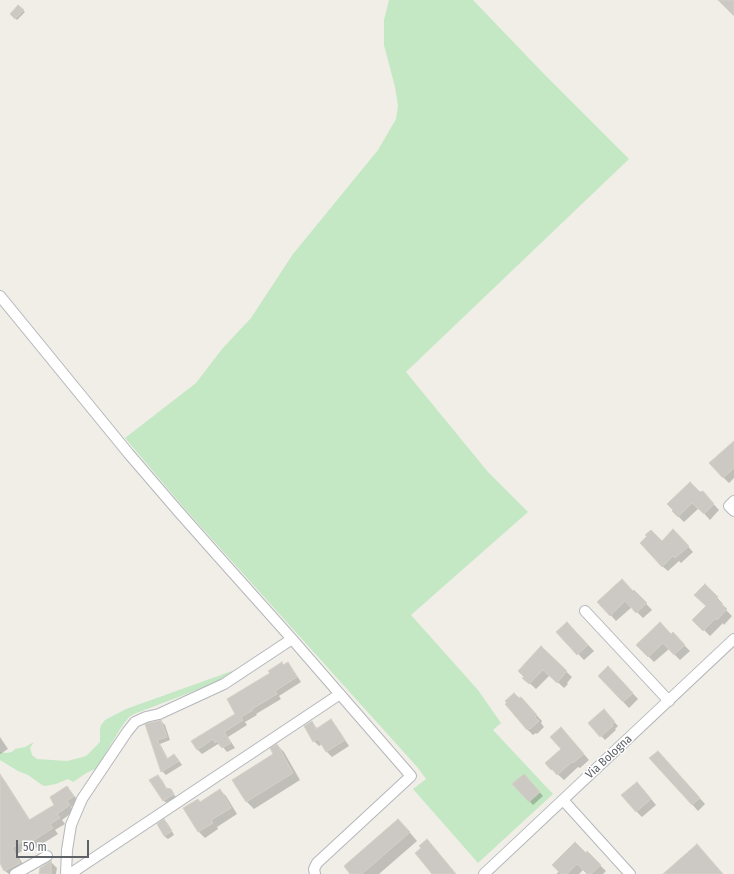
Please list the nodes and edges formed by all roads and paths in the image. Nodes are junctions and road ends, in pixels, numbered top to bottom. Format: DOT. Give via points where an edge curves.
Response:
graph roads {
  1 [pos="0,296"];
  2 [pos="734,501"];
  3 [pos="734,511"];
  4 [pos="585,611"];
  5 [pos="292,639"];
  6 [pos="734,639"];
  7 [pos="340,694"];
  8 [pos="669,701"];
  9 [pos="562,800"];
  10 [pos="47,856"];
  11 [pos="15,874"];
  12 [pos="66,874"];
  13 [pos="70,874"];
  14 [pos="315,874"];
  15 [pos="484,874"];
  16 [pos="630,874"];
  1 -- 5 [label="street" via="129,454"];
  2 -- 3 [label="street" via="729,506"];
  4 -- 8 [label="street"];
  5 -- 7 [label="street"];
  5 -- 12 [label="street" via="224,684 159,714 135,722 82,799 71,825"];
  6 -- 8 [label="street, Via Bologna"];
  7 -- 13 [label="street"];
  7 -- 14 [label="street" via="411,776 317,863"];
  8 -- 9 [label="street, Via Bologna"];
  9 -- 15 [label="street, Via Bologna"];
  9 -- 16 [label="street"];
  10 -- 11 [label="street"];
}
